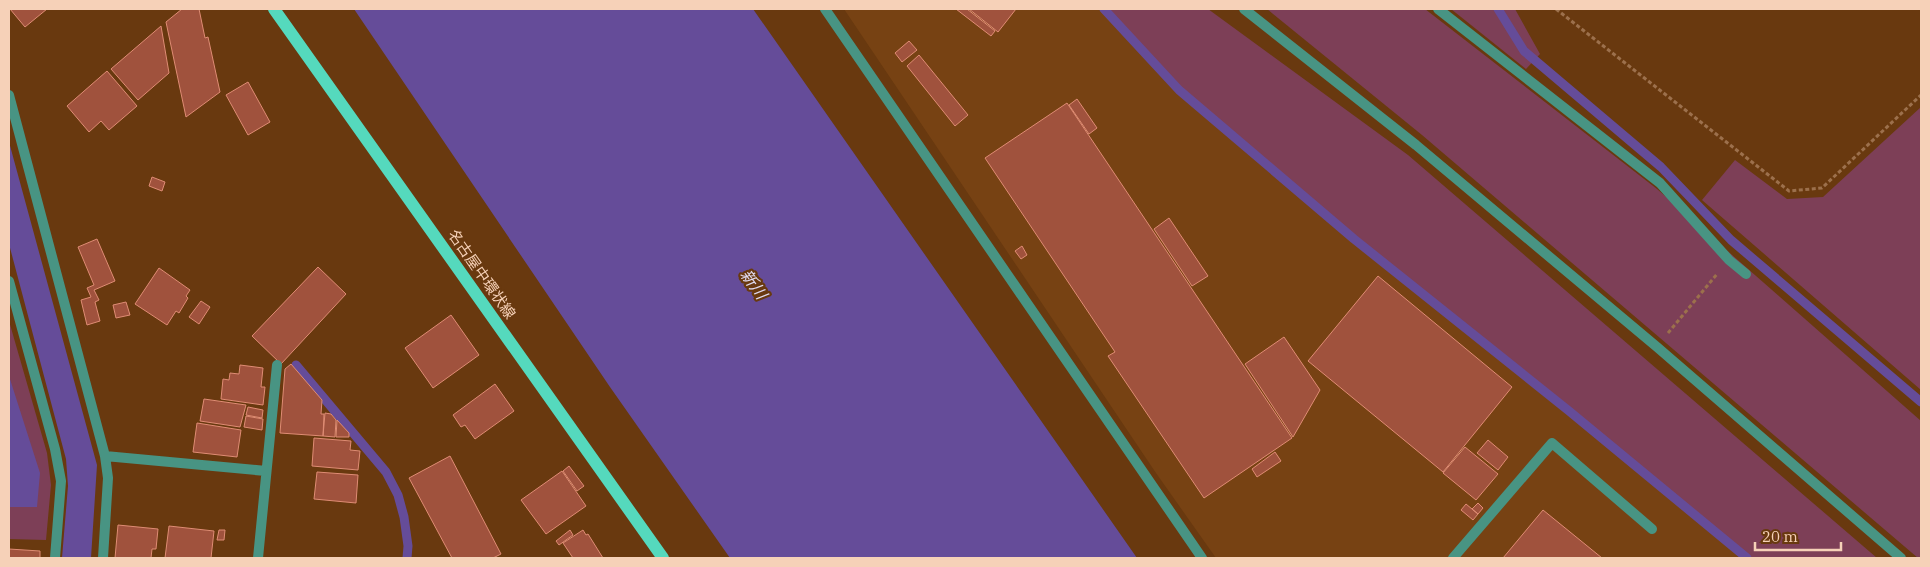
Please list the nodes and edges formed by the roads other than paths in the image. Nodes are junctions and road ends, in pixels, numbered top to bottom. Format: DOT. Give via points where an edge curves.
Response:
graph roads {
  1 [pos="274,9"];
  2 [pos="825,9"];
  3 [pos="1244,9"];
  4 [pos="1438,9"];
  5 [pos="9,98"];
  6 [pos="1746,274"];
  7 [pos="9,281"];
  8 [pos="277,365"];
  9 [pos="104,456"];
  10 [pos="266,471"];
  11 [pos="1652,529"];
  12 [pos="55,558"];
  13 [pos="103,558"];
  14 [pos="258,558"];
  15 [pos="663,558"];
  16 [pos="1202,558"];
  17 [pos="1453,558"];
  18 [pos="1901,558"];
  1 -- 15 [label="main road, 名古屋中環状線"];
  2 -- 16 [label="street"];
  3 -- 18 [label="street" via="1416,145"];
  4 -- 6 [label="street" via="1660,183 1729,260"];
  5 -- 9 [label="street"];
  7 -- 12 [label="street" via="61,481"];
  8 -- 10 [label="street"];
  9 -- 10 [label="street"];
  9 -- 13 [label="street" via="108,478"];
  10 -- 14 [label="street"];
  11 -- 17 [label="street" via="1552,443"];
}
